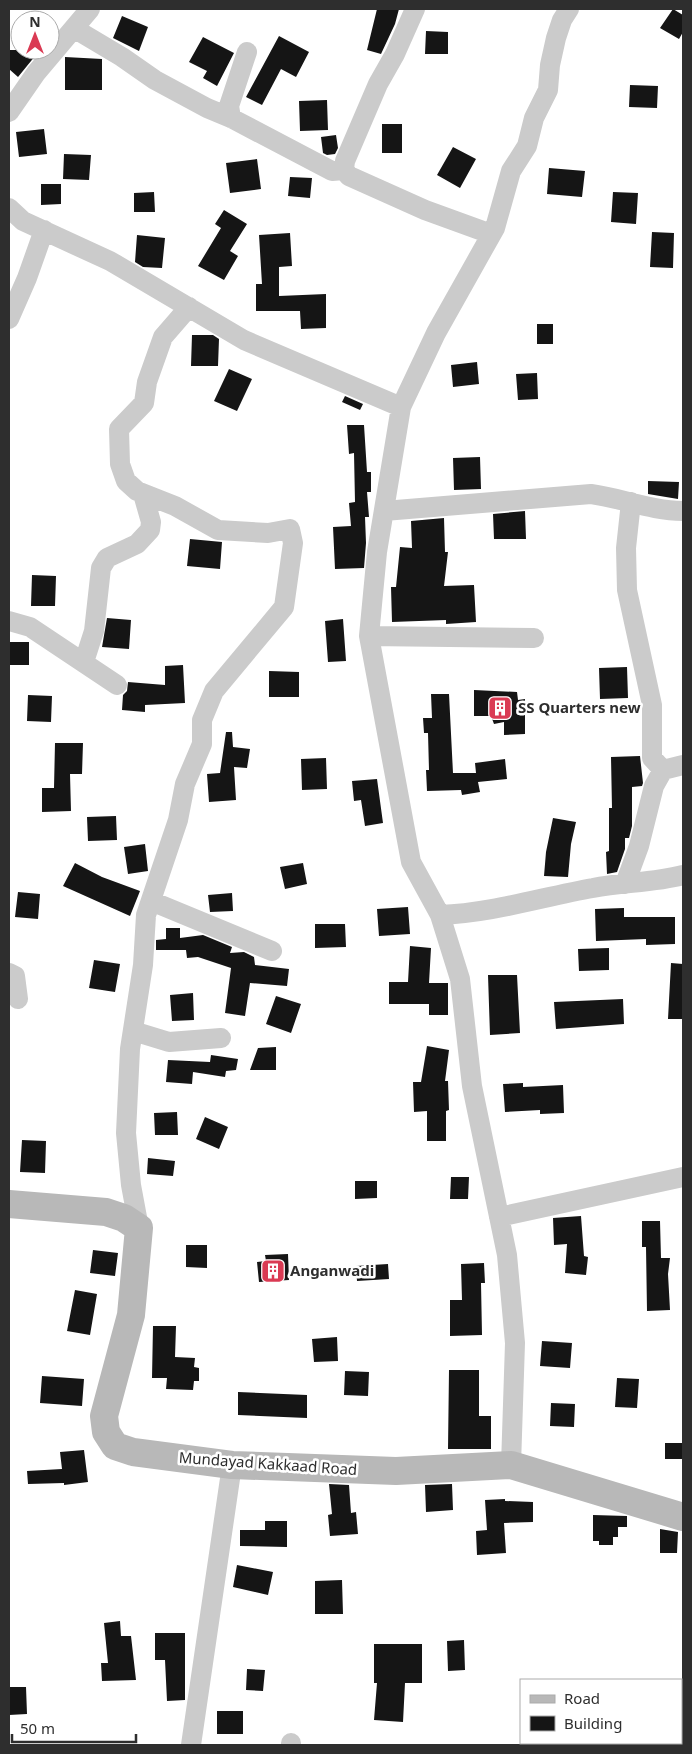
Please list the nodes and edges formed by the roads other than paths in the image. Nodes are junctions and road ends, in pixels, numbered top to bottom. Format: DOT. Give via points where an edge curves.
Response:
graph roads {
  1 [pos="90,9"];
  2 [pos="415,9"];
  3 [pos="569,9"];
  4 [pos="75,29"];
  5 [pos="247,52"];
  6 [pos="9,112"];
  7 [pos="230,118"];
  8 [pos="344,170"];
  9 [pos="9,208"];
  10 [pos="44,230"];
  11 [pos="491,234"];
  12 [pos="188,307"];
  13 [pos="9,319"];
  14 [pos="401,407"];
  15 [pos="143,494"];
  16 [pos="631,502"];
  17 [pos="384,511"];
  18 [pos="683,512"];
  19 [pos="9,621"];
  20 [pos="369,636"];
  21 [pos="534,638"];
  22 [pos="84,662"];
  23 [pos="117,684"];
  24 [pos="683,765"];
  25 [pos="664,770"];
  26 [pos="683,875"];
  27 [pos="625,884"];
  28 [pos="151,901"];
  29 [pos="440,915"];
  30 [pos="272,951"];
  31 [pos="9,973"];
  32 [pos="18,999"];
  33 [pos="133,1031"];
  34 [pos="221,1038"];
  35 [pos="683,1177"];
  36 [pos="9,1204"];
  37 [pos="499,1217"];
  38 [pos="139,1228"];
  39 [pos="232,1464"];
  40 [pos="511,1465"];
  41 [pos="683,1517"];
  42 [pos="191,1745"];
  1 -- 4 [label="street"];
  2 -- 8 [label="street" via="378,84"];
  3 -- 11 [label="street" via="556,38 548,90 534,118 527,146 510,171"];
  4 -- 6 [label="street" via="36,73"];
  4 -- 7 [label="street" via="155,80"];
  5 -- 7 [label="street" via="230,106"];
  7 -- 8 [label="street" via="332,171"];
  8 -- 11 [label="street" via="349,176 425,210"];
  9 -- 10 [label="street" via="23,221"];
  10 -- 12 [label="street" via="110,261"];
  10 -- 13 [label="street"];
  11 -- 14 [label="street" via="436,334"];
  12 -- 14 [label="street" via="244,340"];
  12 -- 15 [label="street" via="163,337 146,382 144,403 118,430 120,464 126,481"];
  14 -- 17 [label="street"];
  15 -- 22 [label="street" via="151,522 150,530 137,544 107,558 101,568 94,631"];
  15 -- 28 [label="street" via="175,506 218,530 268,533 290,529 293,543 284,607 214,691 202,720 202,744 185,784 178,820"];
  16 -- 17 [label="street" via="591,494"];
  16 -- 18 [label="street" via="669,512"];
  16 -- 25 [label="street" via="626,548 627,590 652,705 652,758"];
  17 -- 20 [label="street"];
  19 -- 22 [label="street" via="30,627"];
  20 -- 21 [label="street"];
  20 -- 29 [label="street" via="412,862"];
  22 -- 23 [label="street"];
  24 -- 25 [label="street"];
  25 -- 27 [label="street" via="654,786 639,846"];
  26 -- 27 [label="street" via="657,882"];
  27 -- 29 [label="street" via="594,887 475,913"];
  28 -- 30 [label="street"];
  28 -- 33 [label="street" via="146,915 143,965"];
  29 -- 37 [label="street" via="460,979 472,1086"];
  31 -- 32 [label="street" via="15,976"];
  33 -- 34 [label="street" via="169,1042"];
  33 -- 38 [label="street" via="126,1133"];
  35 -- 37 [label="street"];
  36 -- 38 [label="main road" via="106,1212"];
  37 -- 40 [label="street" via="507,1255 515,1343"];
  38 -- 39 [label="main road, Mundayad Kakkaad Road" via="131,1315 104,1416 106,1432 115,1446 132,1452"];
  39 -- 40 [label="main road, Mundayad Kakkaad Road" via="396,1471"];
  39 -- 42 [label="street"];
  40 -- 41 [label="main road, Mundayad Kakkaad Road"];
}
